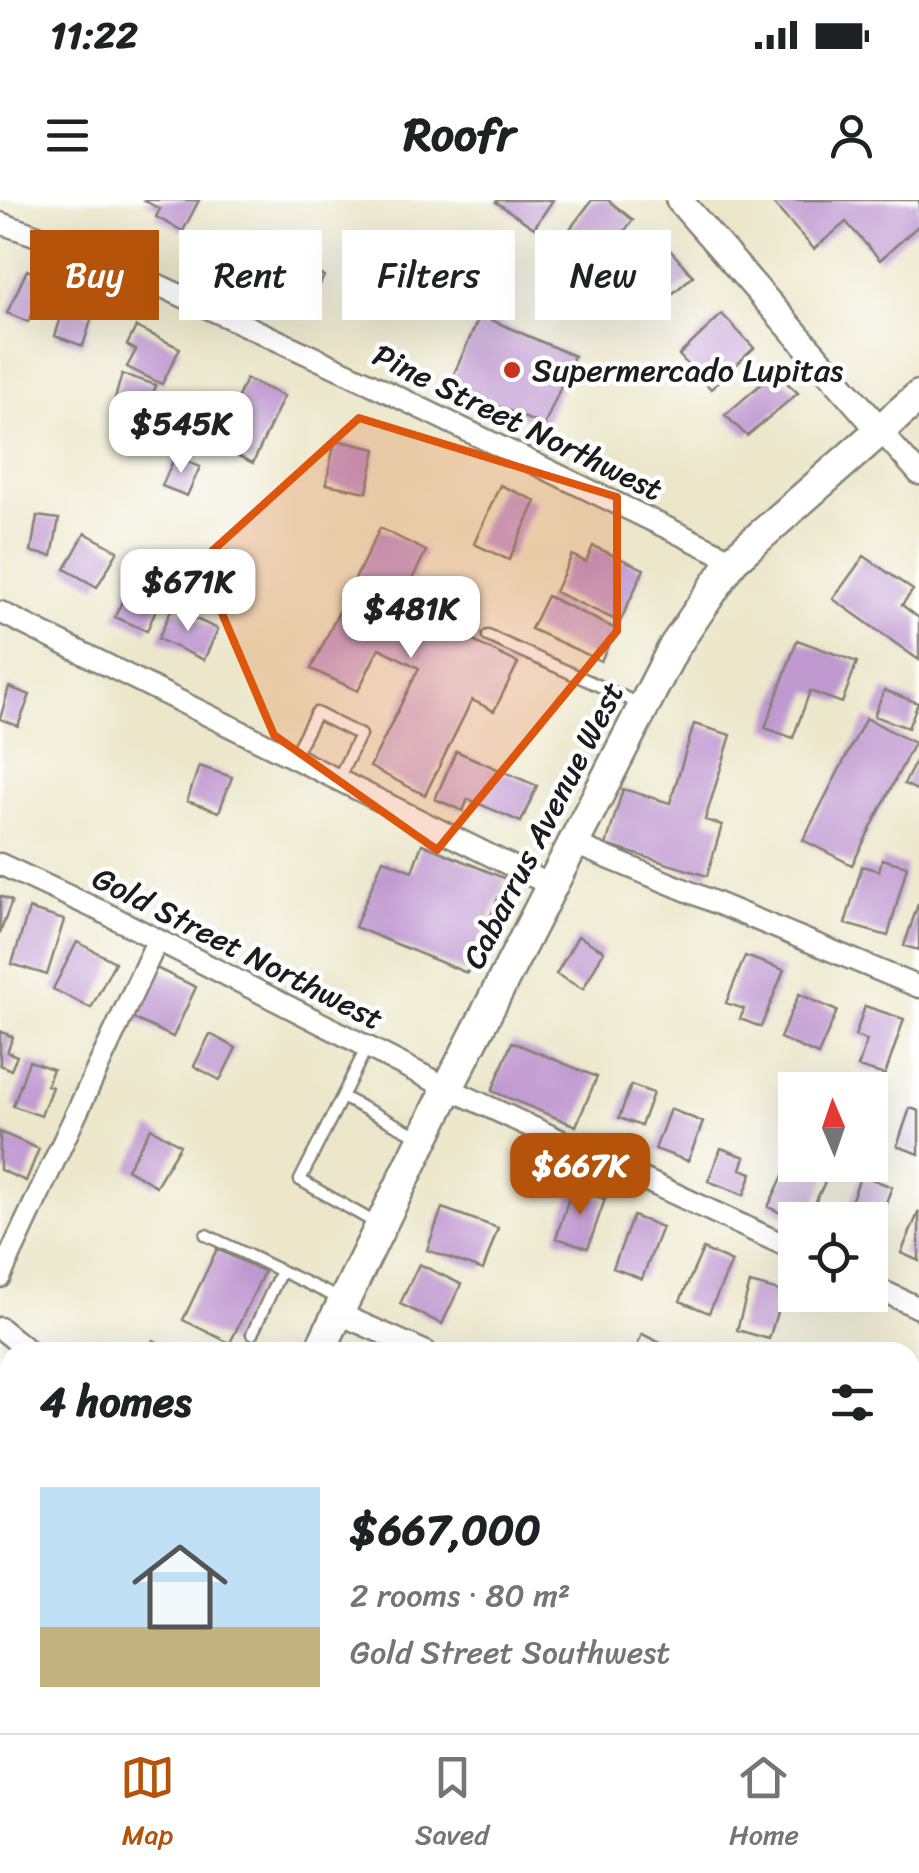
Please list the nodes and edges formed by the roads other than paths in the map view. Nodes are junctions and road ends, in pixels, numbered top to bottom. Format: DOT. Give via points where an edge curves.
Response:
graph roads {
  1 [pos="679,200"];
  2 [pos="0,223"];
  3 [pos="919,396"];
  4 [pos="879,429"];
  5 [pos="919,474"];
  6 [pos="733,560"];
  7 [pos="0,612"];
  8 [pos="488,636"];
  9 [pos="643,706"];
  10 [pos="294,757"];
  11 [pos="338,779"];
  12 [pos="572,843"];
  13 [pos="0,864"];
  14 [pos="550,885"];
  15 [pos="157,941"];
  16 [pos="919,988"];
  17 [pos="367,1047"];
  18 [pos="448,1088"];
  19 [pos="342,1096"];
  20 [pos="423,1138"];
  21 [pos="380,1226"];
  22 [pos="206,1235"];
  23 [pos="778,1242"];
  24 [pos="281,1271"];
  25 [pos="0,1278"];
  26 [pos="888,1293"];
  27 [pos="340,1306"];
  28 [pos="919,1308"];
  29 [pos="252,1334"];
  30 [pos="323,1342"];
  31 [pos="407,1342"];
  1 -- 4 [label="street"];
  2 -- 6 [label="street, Pine Street Northwest" via="113,264"];
  3 -- 4 [label="main road, Cabarrus Avenue West"];
  4 -- 5 [label="street"];
  4 -- 6 [label="main road, Cabarrus Avenue West"];
  6 -- 9 [label="main road, Cabarrus Avenue West"];
  7 -- 10 [label="street"];
  8 -- 9 [label="lane"];
  9 -- 12 [label="main road, Cabarrus Avenue West"];
  10 -- 11 [label="street"];
  10 -- 11 [label="lane" via="316,713 360,736"];
  11 -- 14 [label="street"];
  12 -- 14 [label="main road, Cabarrus Avenue West"];
  12 -- 16 [label="street"];
  13 -- 15 [label="street, Gold Street Northwest"];
  14 -- 18 [label="main road, Cabarrus Avenue West"];
  15 -- 17 [label="street, Gold Street Northwest"];
  15 -- 25 [label="street"];
  17 -- 18 [label="street, Gold Street Northwest"];
  17 -- 19 [label="lane"];
  18 -- 20 [label="main road, Cabarrus Avenue West"];
  18 -- 23 [label="street, Gold Street Northwest"];
  19 -- 20 [label="lane"];
  19 -- 21 [label="lane" via="300,1180"];
  20 -- 21 [label="main road, Cabarrus Avenue West"];
  21 -- 27 [label="main road, Cabarrus Avenue West"];
  22 -- 24 [label="lane"];
  24 -- 27 [label="lane"];
  24 -- 29 [label="lane"];
  26 -- 28 [label="street"];
  27 -- 30 [label="main road, Cabarrus Avenue West"];
  27 -- 31 [label="street"];
}
